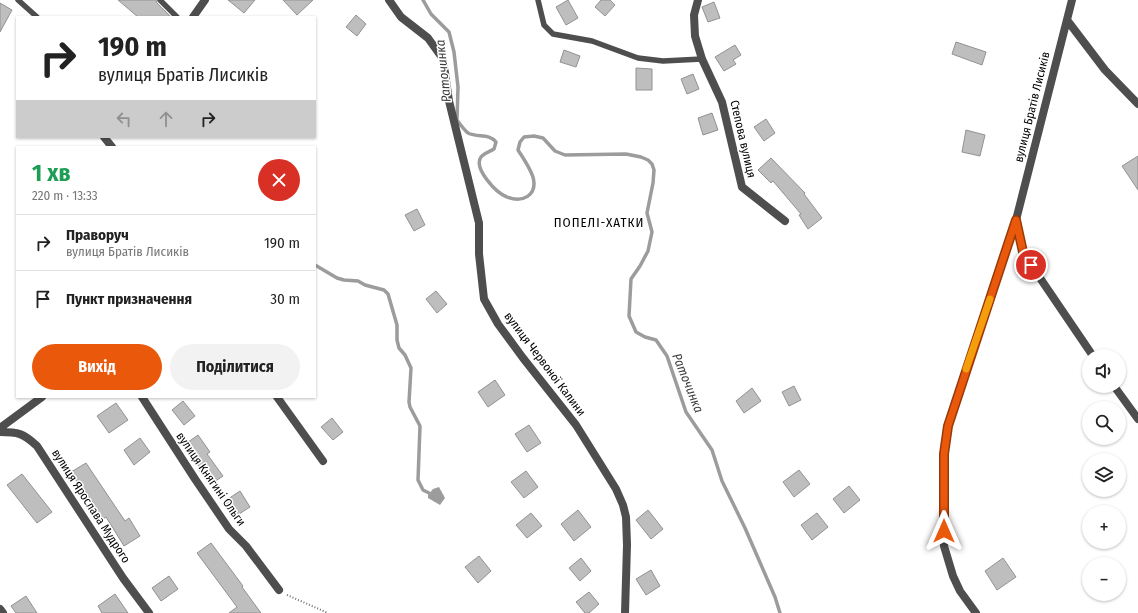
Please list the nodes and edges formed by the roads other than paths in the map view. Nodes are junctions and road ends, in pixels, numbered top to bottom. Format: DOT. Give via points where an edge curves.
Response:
graph roads {
  1 [pos="18,0"];
  2 [pos="160,0"];
  3 [pos="206,0"];
  4 [pos="389,0"];
  5 [pos="538,0"];
  6 [pos="698,0"];
  7 [pos="1072,0"];
  8 [pos="36,16"];
  9 [pos="176,16"];
  10 [pos="193,16"];
  11 [pos="1067,20"];
  12 [pos="702,59"];
  13 [pos="1138,104"];
  14 [pos="105,138"];
  15 [pos="111,146"];
  16 [pos="1016,220"];
  17 [pos="785,221"];
  18 [pos="1088,349"];
  19 [pos="1119,393"];
  20 [pos="41,398"];
  21 [pos="143,398"];
  22 [pos="279,398"];
  23 [pos="1138,419"];
  24 [pos="0,428"];
  25 [pos="0,432"];
  26 [pos="323,461"];
  27 [pos="279,590"];
  28 [pos="0,610"];
  29 [pos="3,613"];
  30 [pos="149,613"];
  31 [pos="625,613"];
  32 [pos="976,613"];
  1 -- 8 [label="lane"];
  2 -- 9 [label="lane"];
  3 -- 10 [label="street"];
  4 -- 31 [label="street, вулиця Червоної Калини" via="401,17 428,38 443,58 449,101 479,223 479,254 484,299 498,324 576,425 616,489 623,505 627,545"];
  5 -- 12 [label="lane" via="544,25 553,34 592,41 638,58 663,61"];
  6 -- 12 [label="street, Степова вулиця" via="694,15 695,36"];
  7 -- 11 [label="street, вулиця Братів Лисиків"];
  11 -- 13 [label="street" via="1105,70"];
  11 -- 16 [label="street, вулиця Братів Лисиків"];
  12 -- 17 [label="street, Степова вулиця" via="722,102 742,187"];
  14 -- 15 [label="street"];
  16 -- 18 [label="street, вулиця Братів Лисиків" via="1023,252"];
  16 -- 32 [label="street, вулиця Братів Лисиків" via="948,426 944,454 944,546 955,581"];
  19 -- 23 [label="street"];
  20 -- 24 [label="street"];
  21 -- 27 [label="street, вулиця Княгині Ольги" via="229,528"];
  22 -- 26 [label="street"];
  25 -- 30 [label="street, вулиця Ярослава Мудрого" via="21,434 36,446"];
  28 -- 29 [label="street"];
}
